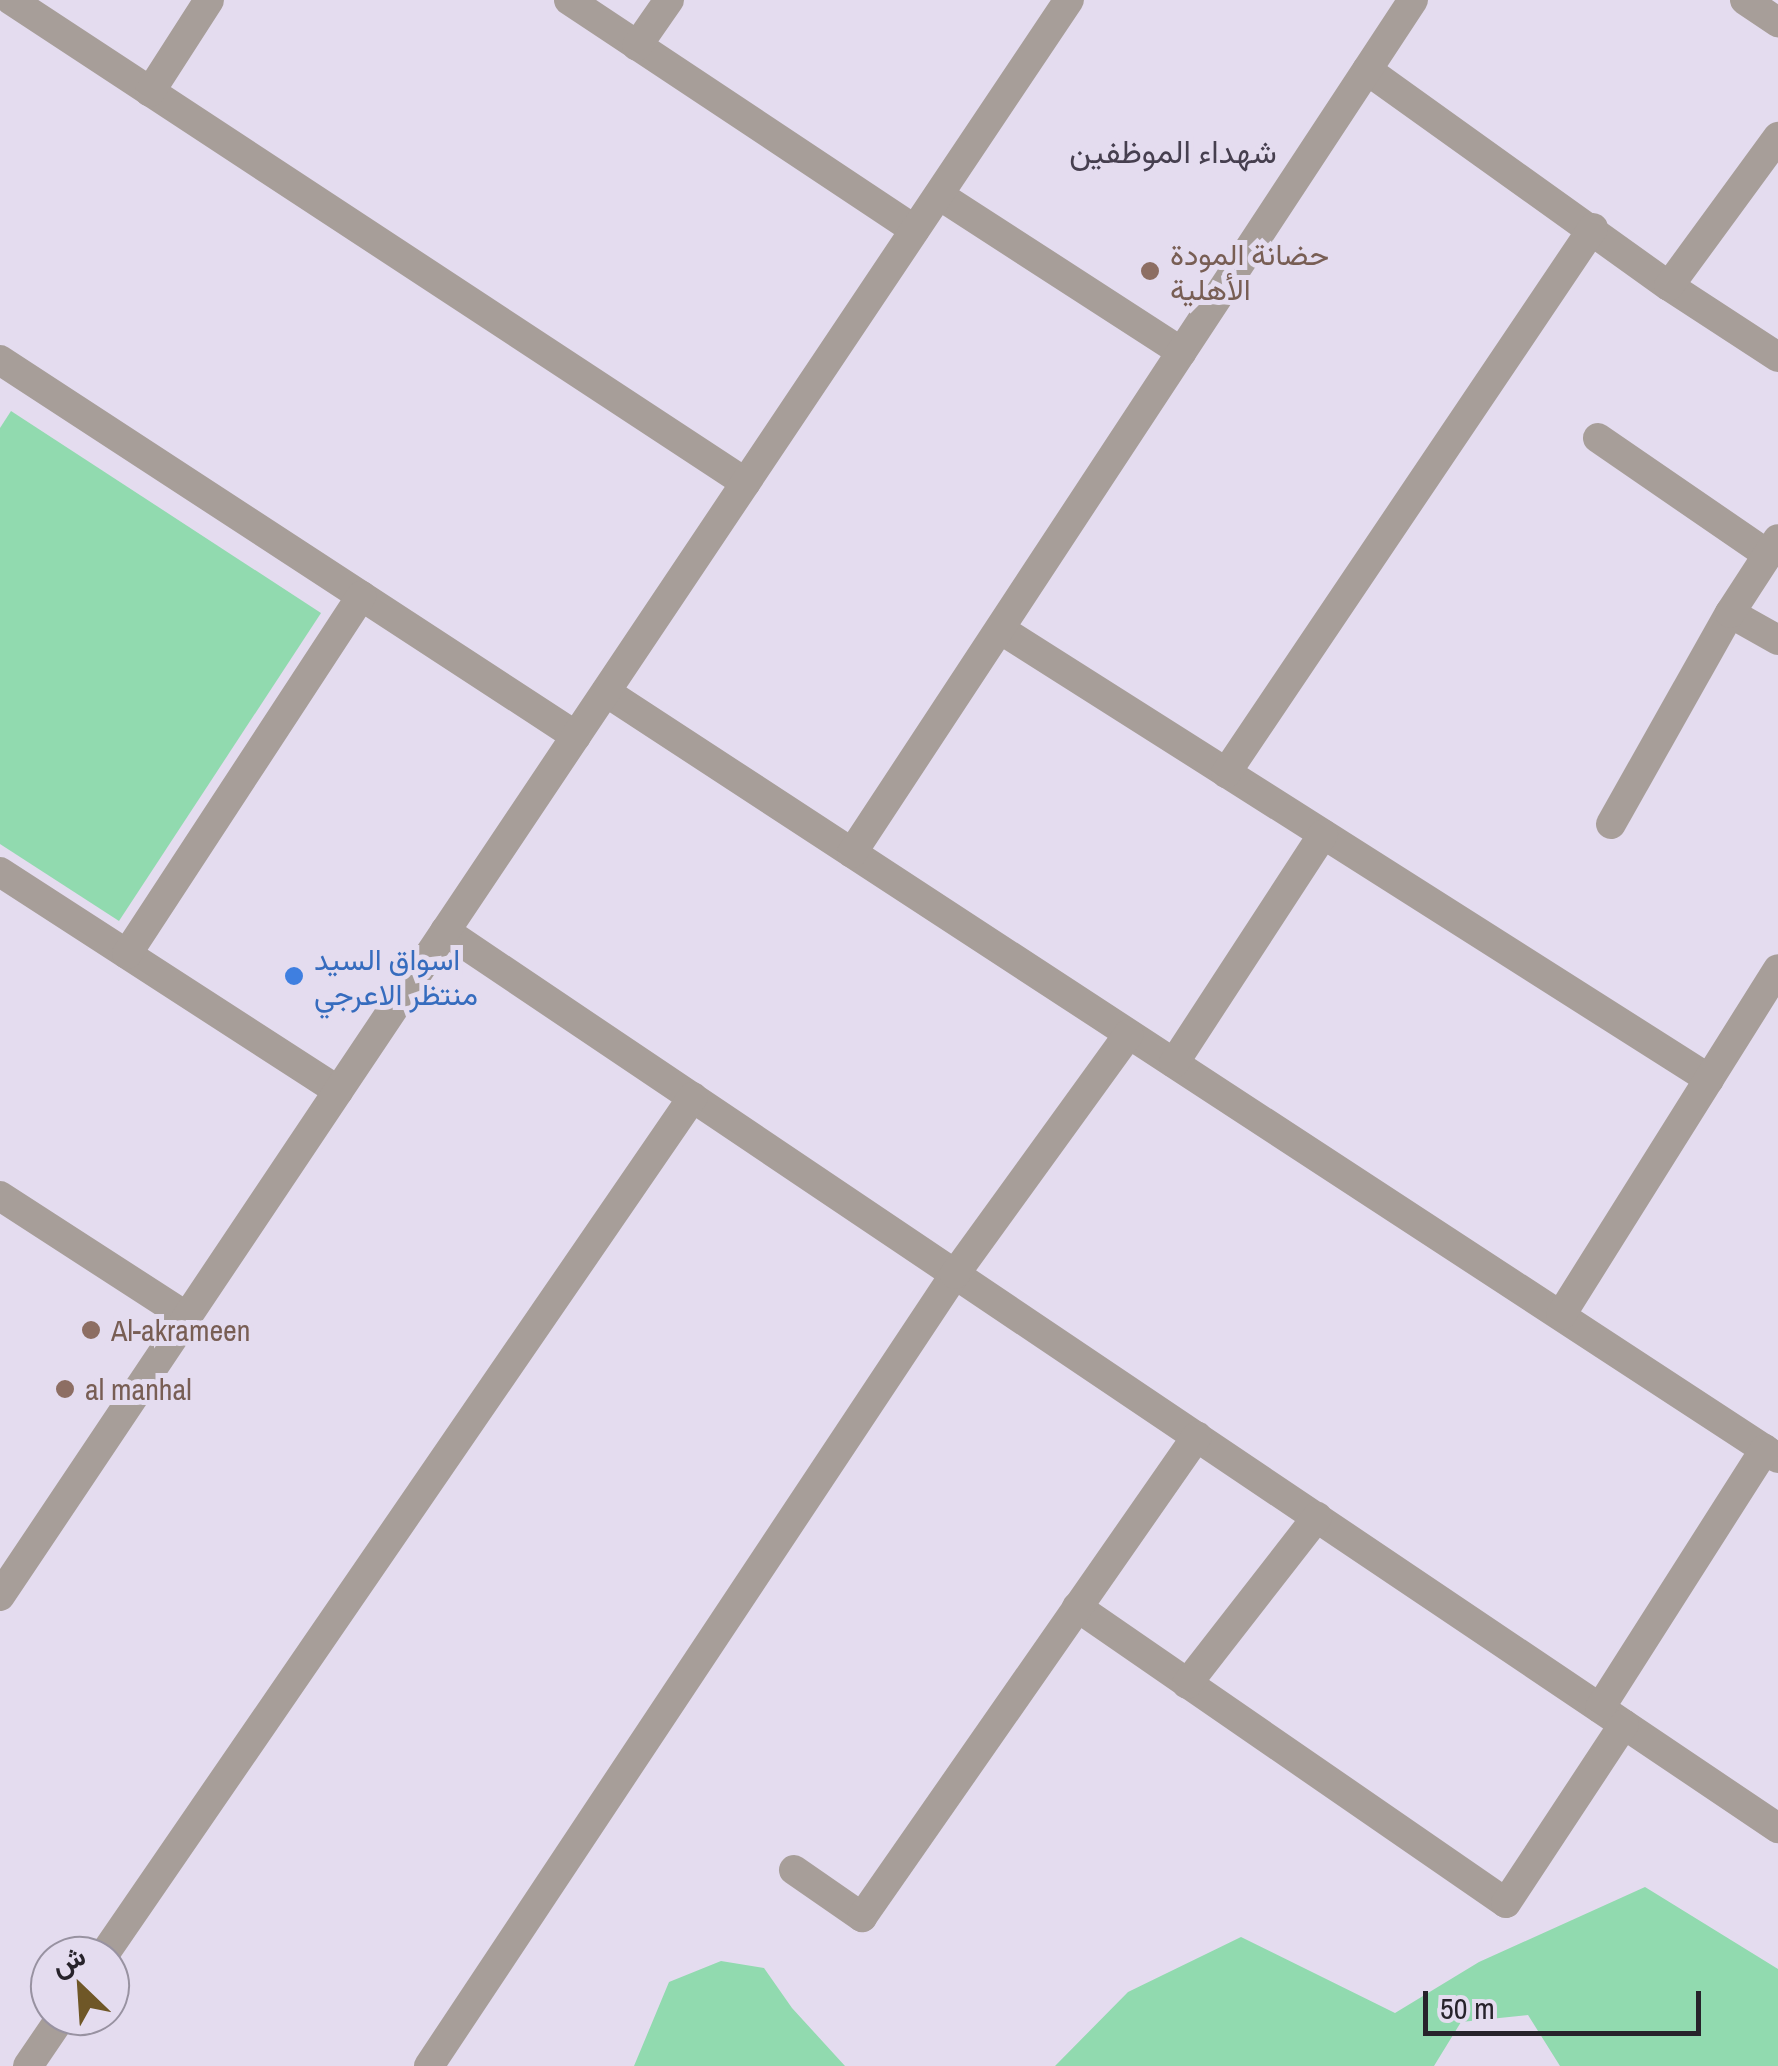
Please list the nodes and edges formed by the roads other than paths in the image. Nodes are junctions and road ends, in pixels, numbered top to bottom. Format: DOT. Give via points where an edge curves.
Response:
graph roads {
  1 [pos="11,0"];
  2 [pos="209,0"];
  3 [pos="569,0"];
  4 [pos="669,0"];
  5 [pos="1069,0"];
  6 [pos="1413,0"];
  7 [pos="1746,0"];
  8 [pos="1778,22"];
  9 [pos="638,46"];
  10 [pos="1367,70"];
  11 [pos="150,92"];
  12 [pos="1775,146"];
  13 [pos="939,195"];
  14 [pos="1593,228"];
  15 [pos="914,230"];
  16 [pos="1669,286"];
  17 [pos="1182,352"];
  18 [pos="1778,357"];
  19 [pos="2,365"];
  20 [pos="1598,438"];
  21 [pos="746,483"];
  22 [pos="1773,547"];
  23 [pos="362,596"];
  24 [pos="1730,613"];
  25 [pos="1000,630"];
  26 [pos="1778,640"];
  27 [pos="606,692"];
  28 [pos="576,736"];
  29 [pos="1226,773"];
  30 [pos="1610,824"];
  31 [pos="1323,834"];
  32 [pos="852,853"];
  33 [pos="0,872"];
  34 [pos="446,931"];
  35 [pos="126,954"];
  36 [pos="1778,969"];
  37 [pos="1129,1034"];
  38 [pos="1174,1063"];
  39 [pos="1709,1078"];
  40 [pos="338,1091"];
  41 [pos="693,1097"];
  42 [pos="0,1196"];
  43 [pos="956,1274"];
  44 [pos="1560,1316"];
  45 [pos="187,1317"];
  46 [pos="1197,1436"];
  47 [pos="1771,1453"];
  48 [pos="1317,1517"];
  49 [pos="0,1596"];
  50 [pos="1078,1608"];
  51 [pos="1187,1684"];
  52 [pos="1612,1716"];
  53 [pos="1778,1828"];
  54 [pos="794,1870"];
  55 [pos="118,1936"];
  56 [pos="48,2036"];
  57 [pos="28,2066"];
  58 [pos="429,2066"];
  1 -- 11 [label="street"];
  2 -- 11 [label="street"];
  3 -- 9 [label="street"];
  4 -- 9 [label="street"];
  5 -- 13 [label="street"];
  6 -- 10 [label="street"];
  7 -- 8 [label="street"];
  9 -- 15 [label="street"];
  10 -- 14 [label="street"];
  10 -- 17 [label="street"];
  11 -- 21 [label="street"];
  12 -- 16 [label="street"];
  13 -- 15 [label="street"];
  13 -- 17 [label="street"];
  14 -- 16 [label="street"];
  14 -- 29 [label="street"];
  15 -- 21 [label="street"];
  16 -- 18 [label="street"];
  17 -- 25 [label="street"];
  19 -- 23 [label="street"];
  20 -- 22 [label="street"];
  21 -- 27 [label="street"];
  22 -- 24 [label="street"];
  23 -- 28 [label="street"];
  23 -- 35 [label="street"];
  24 -- 26 [label="street"];
  24 -- 30 [label="street"];
  25 -- 29 [label="street"];
  25 -- 32 [label="street"];
  27 -- 28 [label="street"];
  27 -- 32 [label="street"];
  28 -- 34 [label="street"];
  29 -- 31 [label="street"];
  31 -- 38 [label="street"];
  31 -- 39 [label="street"];
  32 -- 37 [label="street"];
  33 -- 35 [label="street"];
  34 -- 40 [label="street"];
  34 -- 41 [label="street"];
  35 -- 40 [label="street"];
  36 -- 39 [label="street"];
  37 -- 38 [label="street"];
  37 -- 43 [label="street"];
  38 -- 44 [label="street"];
  39 -- 44 [label="street"];
  40 -- 45 [label="street"];
  41 -- 43 [label="street"];
  41 -- 55 [label="street"];
  42 -- 45 [label="street"];
  43 -- 46 [label="street"];
  43 -- 58 [label="street"];
  44 -- 47 [label="street"];
  45 -- 49 [label="street"];
  46 -- 48 [label="street"];
  46 -- 50 [label="street"];
  47 -- 52 [label="street"];
  48 -- 51 [label="street"];
  48 -- 52 [label="street"];
  50 -- 51 [label="street"];
  50 -- 54 [label="street" via="862,1917"];
  51 -- 52 [label="street" via="1506,1903"];
  52 -- 53 [label="street"];
  56 -- 57 [label="street"];
}
